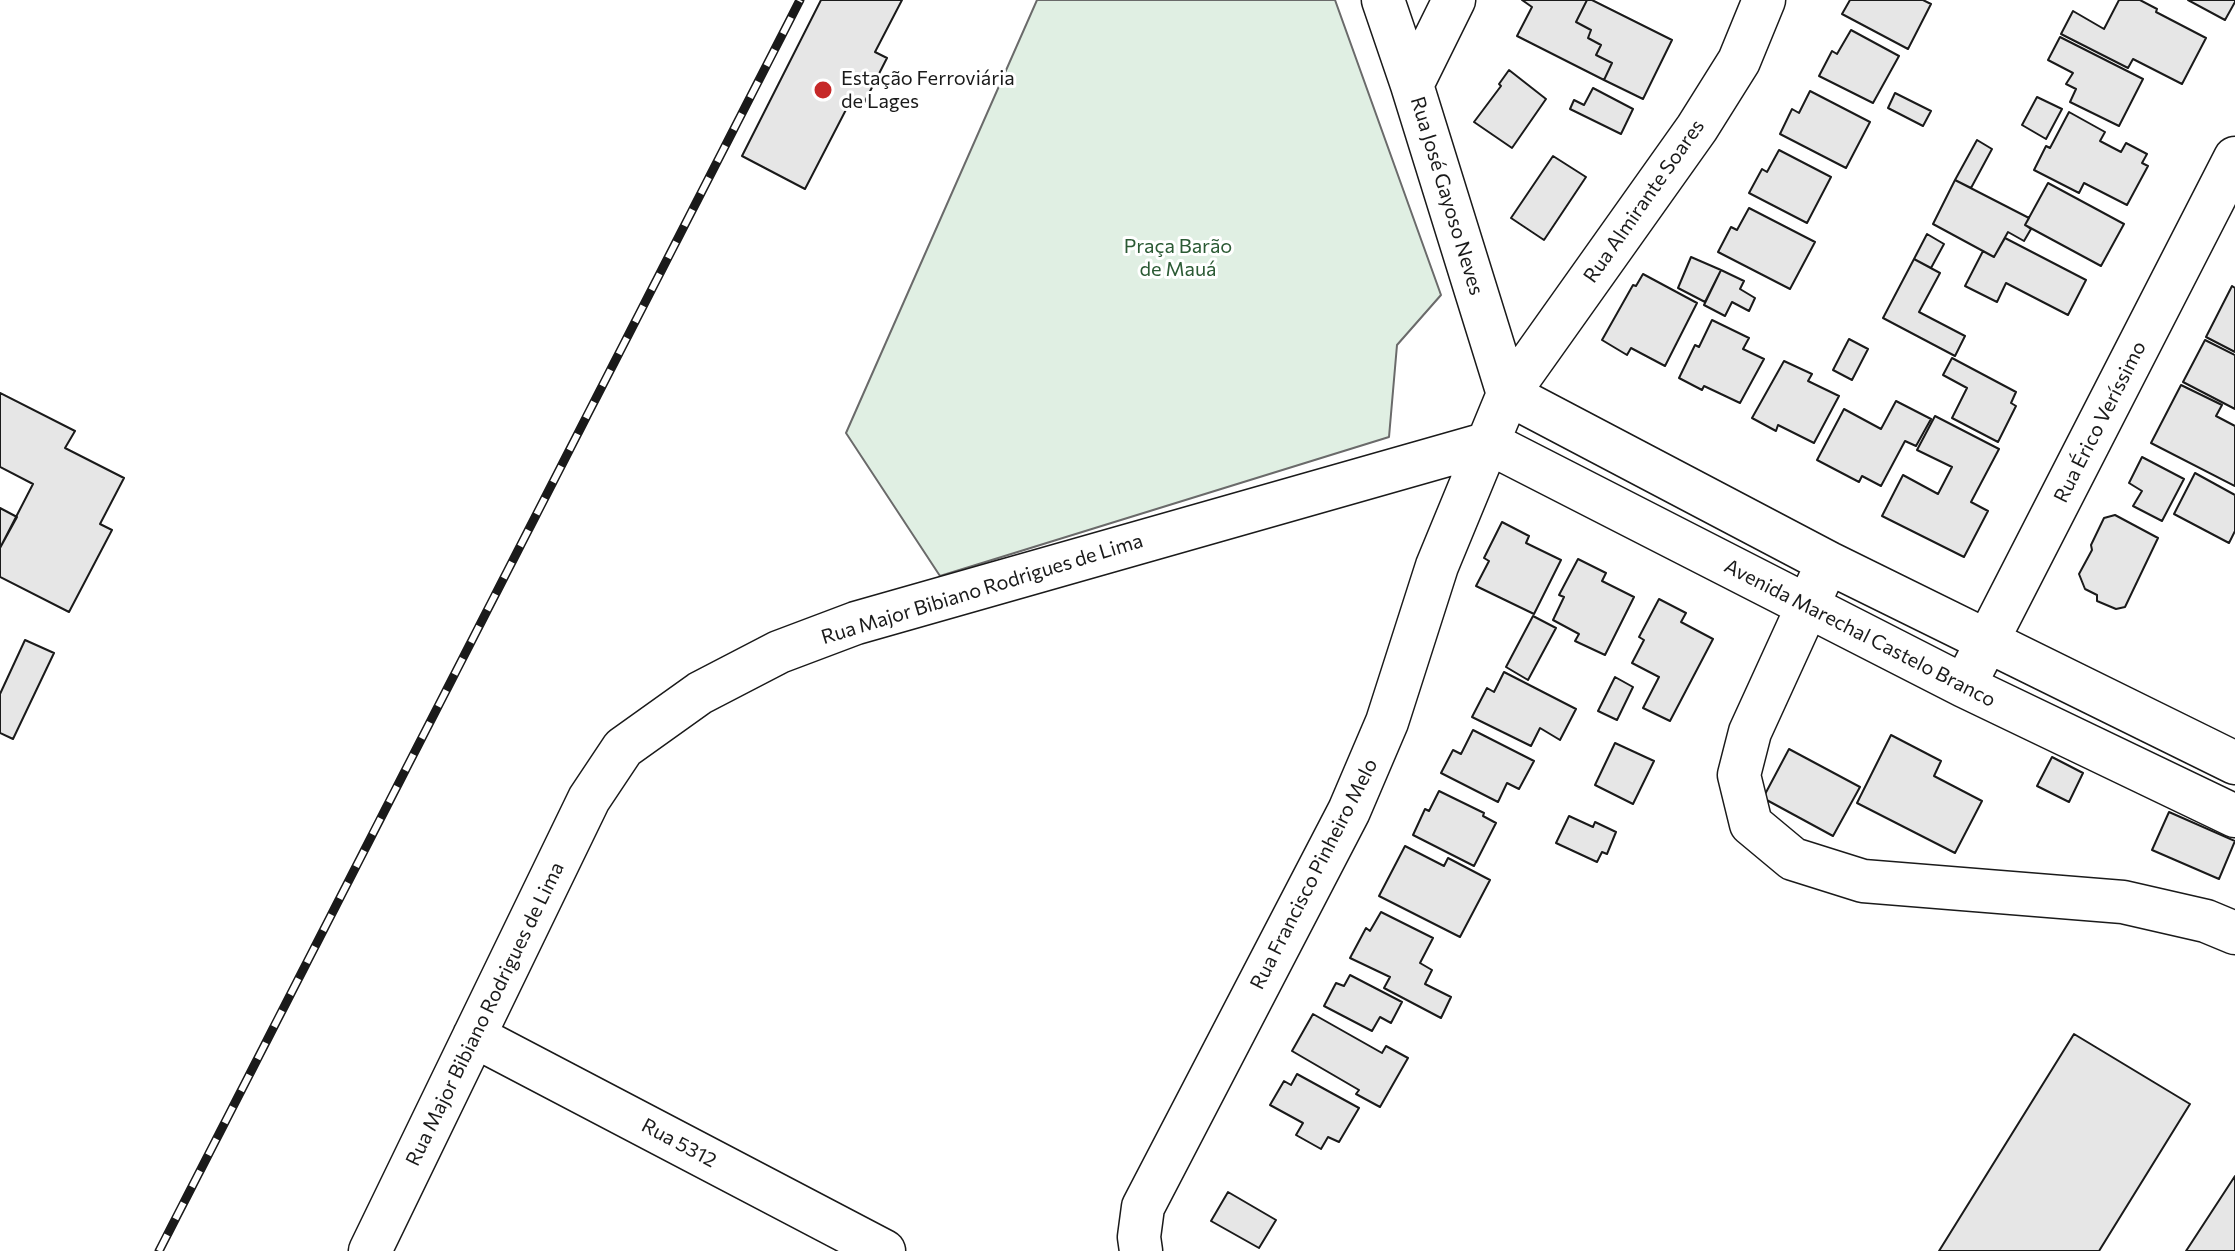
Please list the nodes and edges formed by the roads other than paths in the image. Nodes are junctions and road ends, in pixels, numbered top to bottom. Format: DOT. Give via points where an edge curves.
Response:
graph roads {
  1 [pos="1383,0"];
  2 [pos="1454,0"];
  3 [pos="1764,0"];
  4 [pos="1412,85"];
  5 [pos="2235,158"];
  6 [pos="1508,394"];
  7 [pos="1489,443"];
  8 [pos="1829,563"];
  9 [pos="1806,606"];
  10 [pos="1987,642"];
  11 [pos="1964,686"];
  12 [pos="2235,763"];
  13 [pos="2235,816"];
  14 [pos="2235,933"];
  15 [pos="474,1036"];
  16 [pos="370,1251"];
  17 [pos="884,1251"];
  18 [pos="1141,1251"];
  1 -- 4 [label="street, Rua José Gayoso Neves"];
  2 -- 4 [label="street"];
  3 -- 6 [label="street, Rua Almirante Soares" via="1739,61 1697,128"];
  4 -- 6 [label="street, Rua José Gayoso Neves"];
  5 -- 10 [label="street, Rua Érico Veríssimo"];
  6 -- 7 [label="street, Rua Almirante Soares"];
  6 -- 8 [label="street"];
  7 -- 9 [label="street, Avenida Marechal Castelo Branco"];
  7 -- 15 [label="street, Rua Major Bibiano Rodrigues de Lima" via="856,623 779,652 700,693 623,748 598,786"];
  7 -- 18 [label="street, Rua Francisco Pinheiro Melo" via="1437,566 1369,767 1143,1207"];
  8 -- 9 [label="street"];
  8 -- 10 [label="street"];
  9 -- 11 [label="street, Avenida Marechal Castelo Branco"];
  9 -- 14 [label="street" via="1750,732 1739,775 1751,824 1793,859 1863,881 2123,902"];
  10 -- 11 [label="street, Rua Érico Veríssimo"];
  10 -- 12 [label="street"];
  11 -- 13 [label="street, Avenida Marechal Castelo Branco"];
  15 -- 16 [label="street, Rua Major Bibiano Rodrigues de Lima"];
  15 -- 17 [label="street, Rua 5312"];
}
